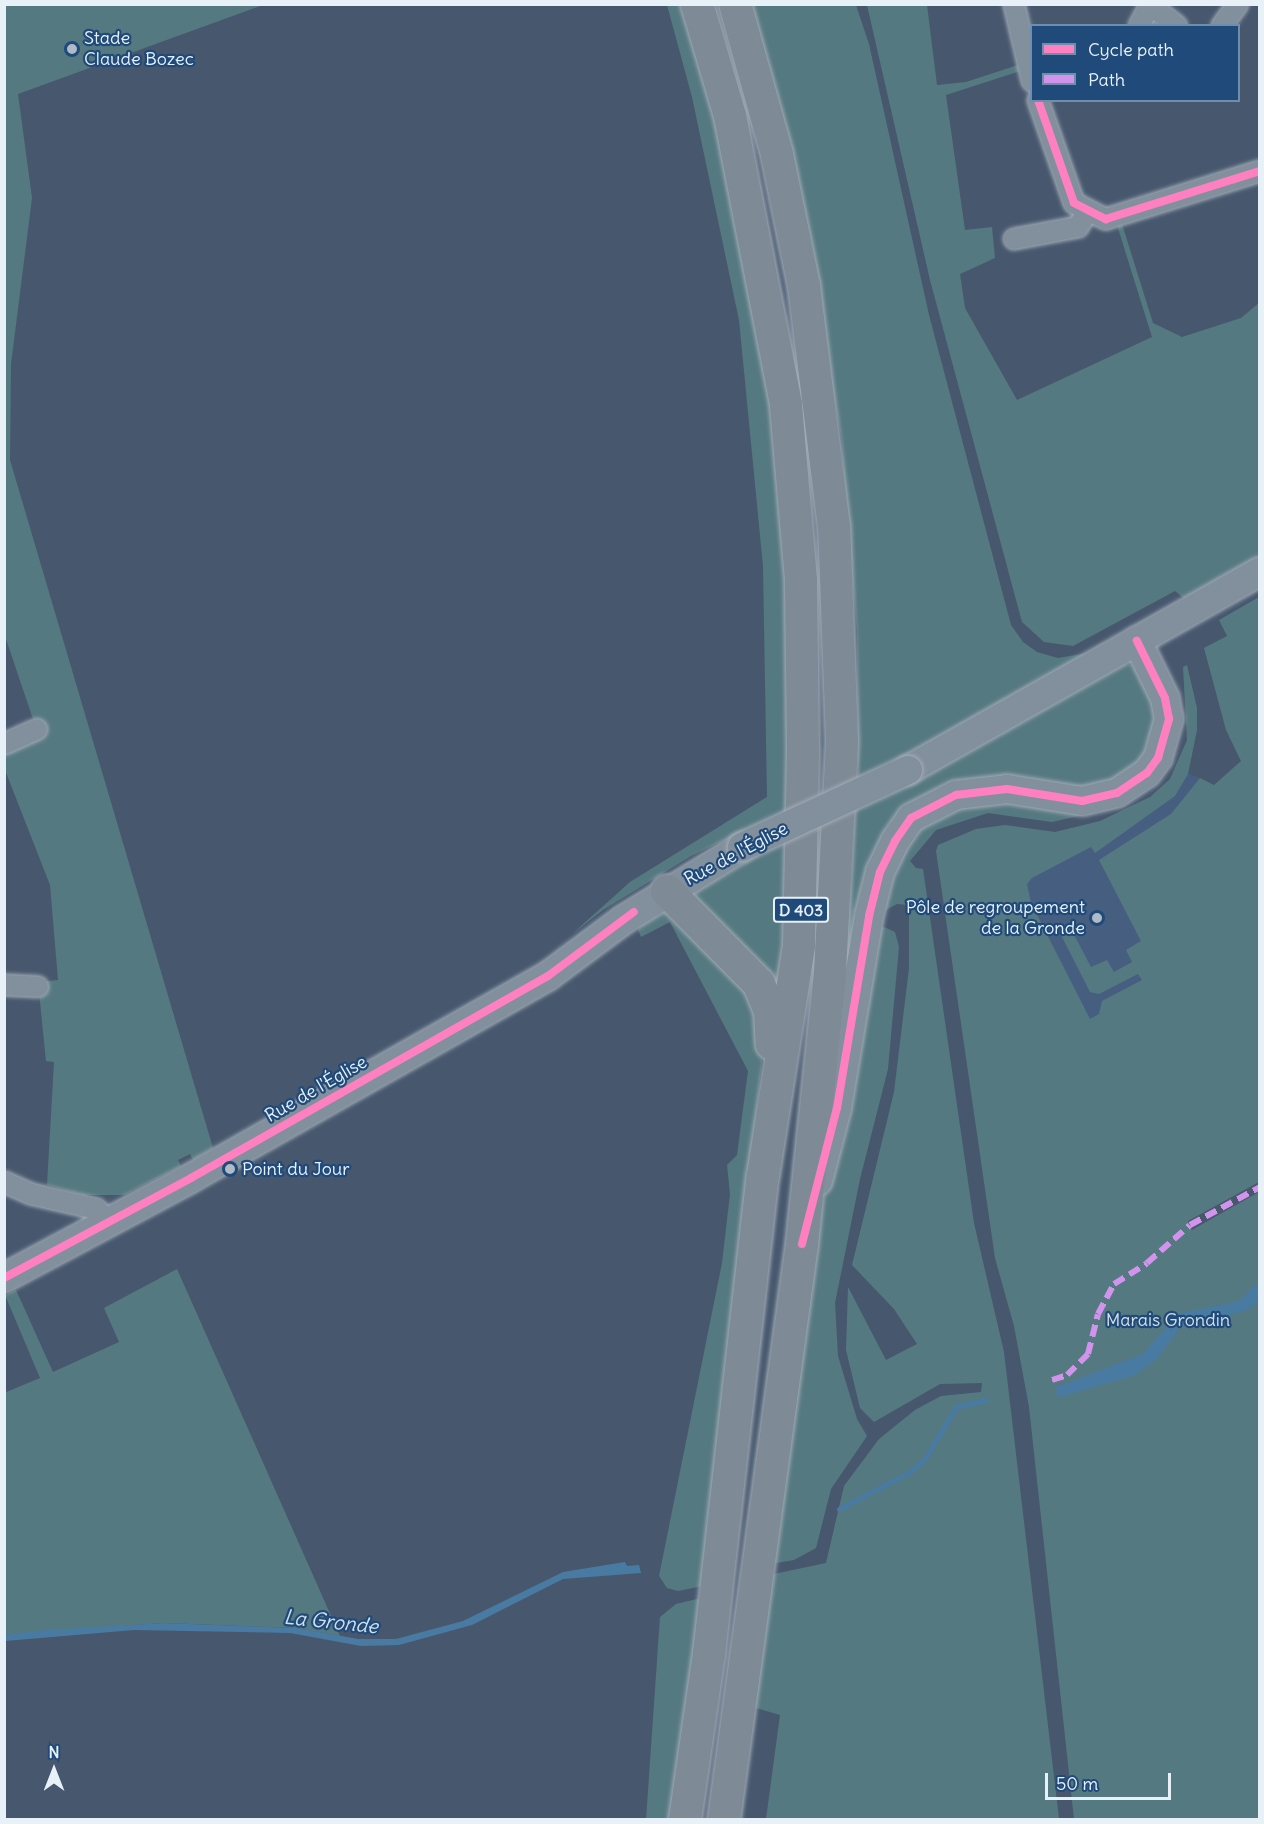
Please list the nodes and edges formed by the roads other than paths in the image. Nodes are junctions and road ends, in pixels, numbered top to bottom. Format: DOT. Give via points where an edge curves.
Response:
graph roads {
  1 [pos="697,4"];
  2 [pos="735,4"];
  3 [pos="1014,4"];
  4 [pos="1238,4"];
  5 [pos="1139,24"];
  6 [pos="1174,24"];
  7 [pos="1223,24"];
  8 [pos="1030,72"];
  9 [pos="1039,102"];
  10 [pos="1260,171"];
  11 [pos="1087,212"];
  12 [pos="1014,239"];
  13 [pos="1260,572"];
  14 [pos="1137,641"];
  15 [pos="37,729"];
  16 [pos="4,744"];
  17 [pos="667,891"];
  18 [pos="4,985"];
  19 [pos="38,987"];
  20 [pos="763,1176"];
  21 [pos="4,1182"];
  22 [pos="108,1220"];
  23 [pos="802,1244"];
  24 [pos="4,1278"];
  25 [pos="685,1820"];
  26 [pos="724,1820"];
  1 -- 20 [label="main road, D 403" via="730,116 786,404 801,580 799,945"];
  2 -- 23 [label="main road, D 403" via="777,154 804,286 821,409 839,617 842,741 838,873"];
  3 -- 8 [label="street"];
  4 -- 7 [label="street"];
  5 -- 6 [label="street" via="1150,5"];
  9 -- 11 [label="street" via="1067,190 1074,203"];
  10 -- 11 [label="street" via="1118,218"];
  11 -- 12 [label="street" via="1078,228"];
  13 -- 14 [label="street, Rue de l'Église"];
  14 -- 17 [label="street, Rue de l'Église, bridge" via="908,770 742,847"];
  14 -- 23 [label="street" via="1165,698 1169,719 1158,758 1147,773 1117,793 1082,801 1007,789 956,795 911,818 894,841 880,873 869,916 837,1108"];
  15 -- 16 [label="street"];
  17 -- 20 [label="main road" via="744,967 766,997 773,1029"];
  17 -- 22 [label="street, Rue de l'Église" via="548,976 191,1178"];
  18 -- 19 [label="street"];
  20 -- 25 [label="main road, D 403"];
  21 -- 22 [label="street" via="31,1194 96,1209"];
  22 -- 24 [label="street, Rue de l'Église"];
  23 -- 26 [label="main road, D 403"];
}
